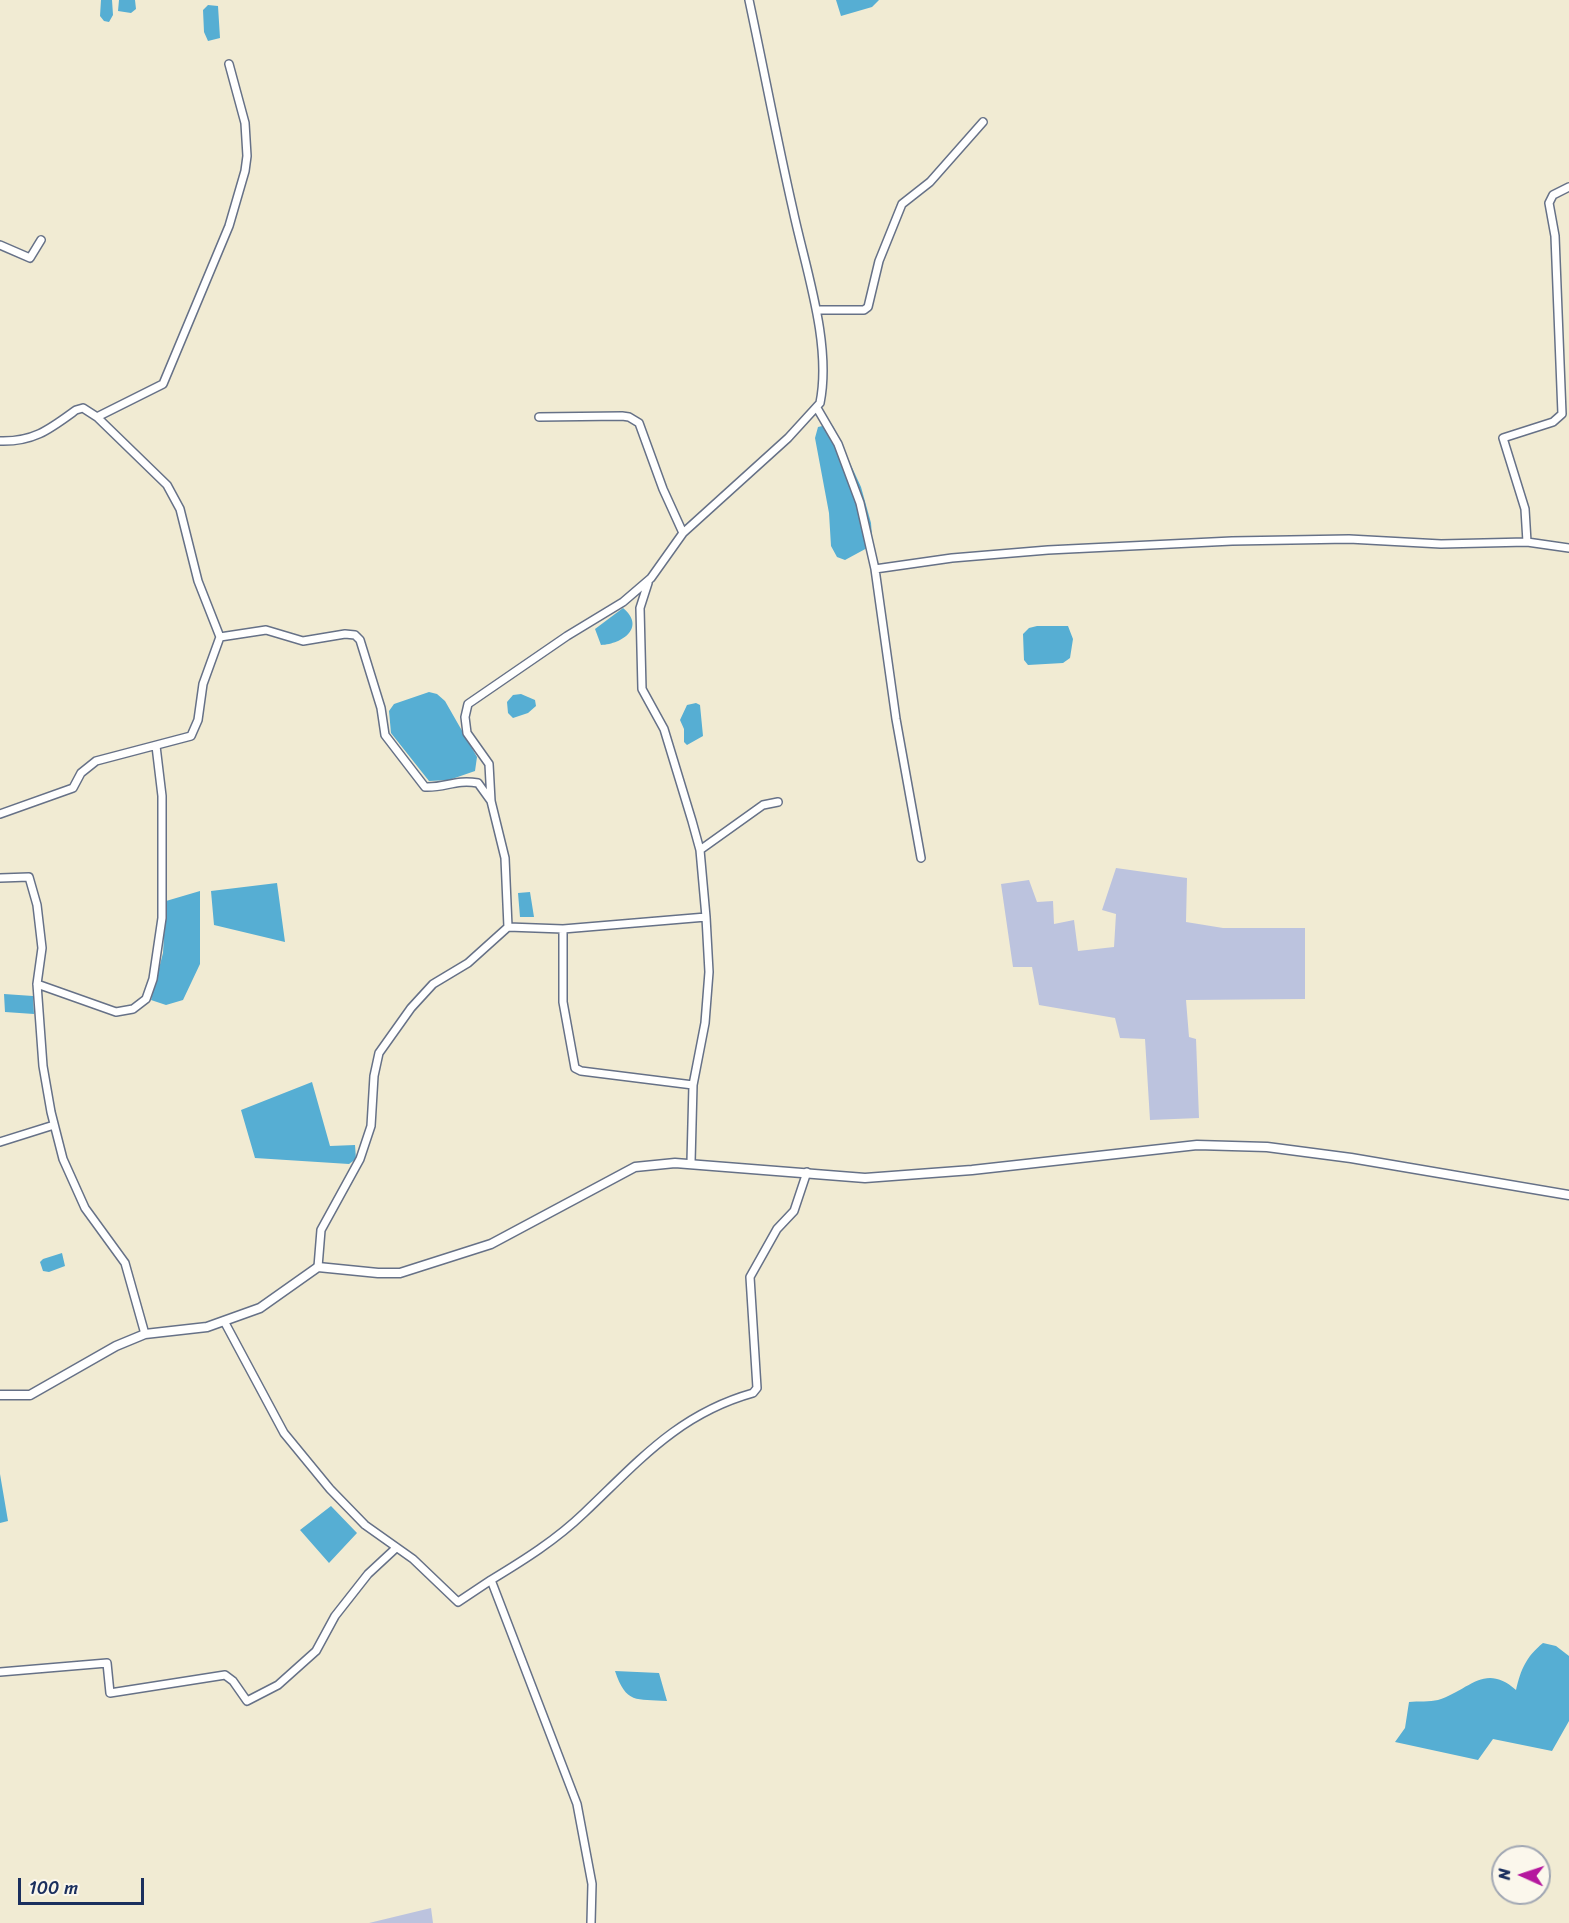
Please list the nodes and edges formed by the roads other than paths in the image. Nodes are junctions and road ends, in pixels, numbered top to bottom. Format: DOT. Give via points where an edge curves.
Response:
graph roads {
  1 [pos="749,0"];
  2 [pos="229,64"];
  3 [pos="983,122"];
  4 [pos="1569,187"];
  5 [pos="41,240"];
  6 [pos="0,245"];
  7 [pos="817,310"];
  8 [pos="817,408"];
  9 [pos="97,417"];
  10 [pos="538,417"];
  11 [pos="0,441"];
  12 [pos="683,533"];
  13 [pos="1527,542"];
  14 [pos="1569,548"];
  15 [pos="874,569"];
  16 [pos="651,578"];
  17 [pos="220,637"];
  18 [pos="156,746"];
  19 [pos="491,801"];
  20 [pos="778,802"];
  21 [pos="0,814"];
  22 [pos="700,850"];
  23 [pos="921,858"];
  24 [pos="0,878"];
  25 [pos="706,917"];
  26 [pos="508,927"];
  27 [pos="563,929"];
  28 [pos="37,984"];
  29 [pos="693,1084"];
  30 [pos="54,1125"];
  31 [pos="0,1142"];
  32 [pos="691,1162"];
  33 [pos="807,1172"];
  34 [pos="1569,1195"];
  35 [pos="318,1268"];
  36 [pos="224,1321"];
  37 [pos="145,1334"];
  38 [pos="0,1395"];
  39 [pos="396,1548"];
  40 [pos="491,1580"];
  41 [pos="0,1672"];
  42 [pos="591,1923"];
  1 -- 7 [label="street"];
  2 -- 9 [label="street" via="245,123 247,156 229,226 163,384"];
  3 -- 7 [label="street" via="930,182 902,204 879,261 868,307"];
  4 -- 13 [label="street" via="1553,195 1549,203 1555,236 1562,414 1553,422 1503,438 1522,498"];
  5 -- 6 [label="street" via="30,258"];
  7 -- 8 [label="street" via="822,386"];
  8 -- 12 [label="street"];
  8 -- 15 [label="street" via="838,444 860,503"];
  9 -- 11 [label="street" via="83,408 25,441"];
  9 -- 17 [label="street" via="167,485 180,509 198,581"];
  10 -- 12 [label="street" via="635,419"];
  12 -- 16 [label="street"];
  13 -- 14 [label="street"];
  13 -- 15 [label="street" via="1441,544 1348,539 1117,545 952,558"];
  15 -- 23 [label="street"];
  16 -- 19 [label="street" via="623,602 468,704 467,733 489,764"];
  16 -- 22 [label="street" via="640,608 642,688 664,729"];
  17 -- 18 [label="street" via="203,684 198,720 191,736"];
  17 -- 19 [label="street" via="266,630 303,640 355,635 374,683 385,735 416,779 425,787 438,788 460,780 478,783"];
  18 -- 21 [label="street" via="96,761 81,772 73,788"];
  18 -- 28 [label="street" via="162,796 162,918 146,999 133,1009 116,1012"];
  19 -- 26 [label="street" via="505,858"];
  20 -- 22 [label="street" via="763,805"];
  22 -- 25 [label="street"];
  24 -- 28 [label="street" via="29,877 42,948"];
  25 -- 27 [label="street"];
  25 -- 29 [label="street" via="709,972 705,1023"];
  26 -- 27 [label="street"];
  26 -- 35 [label="street" via="468,963 433,984 379,1053 372,1126 360,1159 321,1230"];
  27 -- 29 [label="street" via="562,1002 575,1068"];
  28 -- 30 [label="street" via="43,1066"];
  29 -- 32 [label="street"];
  30 -- 31 [label="street"];
  30 -- 37 [label="street" via="63,1159 85,1208 125,1263"];
  32 -- 33 [label="street"];
  32 -- 35 [label="street" via="635,1167 491,1244 400,1273"];
  33 -- 34 [label="street" via="865,1178 1209,1145 1316,1152"];
  33 -- 40 [label="street" via="794,1211 777,1229 750,1277 757,1388 686,1422 619,1476 584,1514 540,1550"];
  35 -- 36 [label="street" via="260,1308"];
  36 -- 37 [label="street" via="207,1327"];
  36 -- 39 [label="street" via="284,1433 358,1518"];
  37 -- 38 [label="street" via="30,1395"];
  39 -- 40 [label="street" via="458,1602"];
  39 -- 41 [label="street" via="342,1608 316,1651 278,1684 246,1701 225,1675 110,1694 106,1663"];
  40 -- 42 [label="street" via="577,1804 592,1884"];
}
